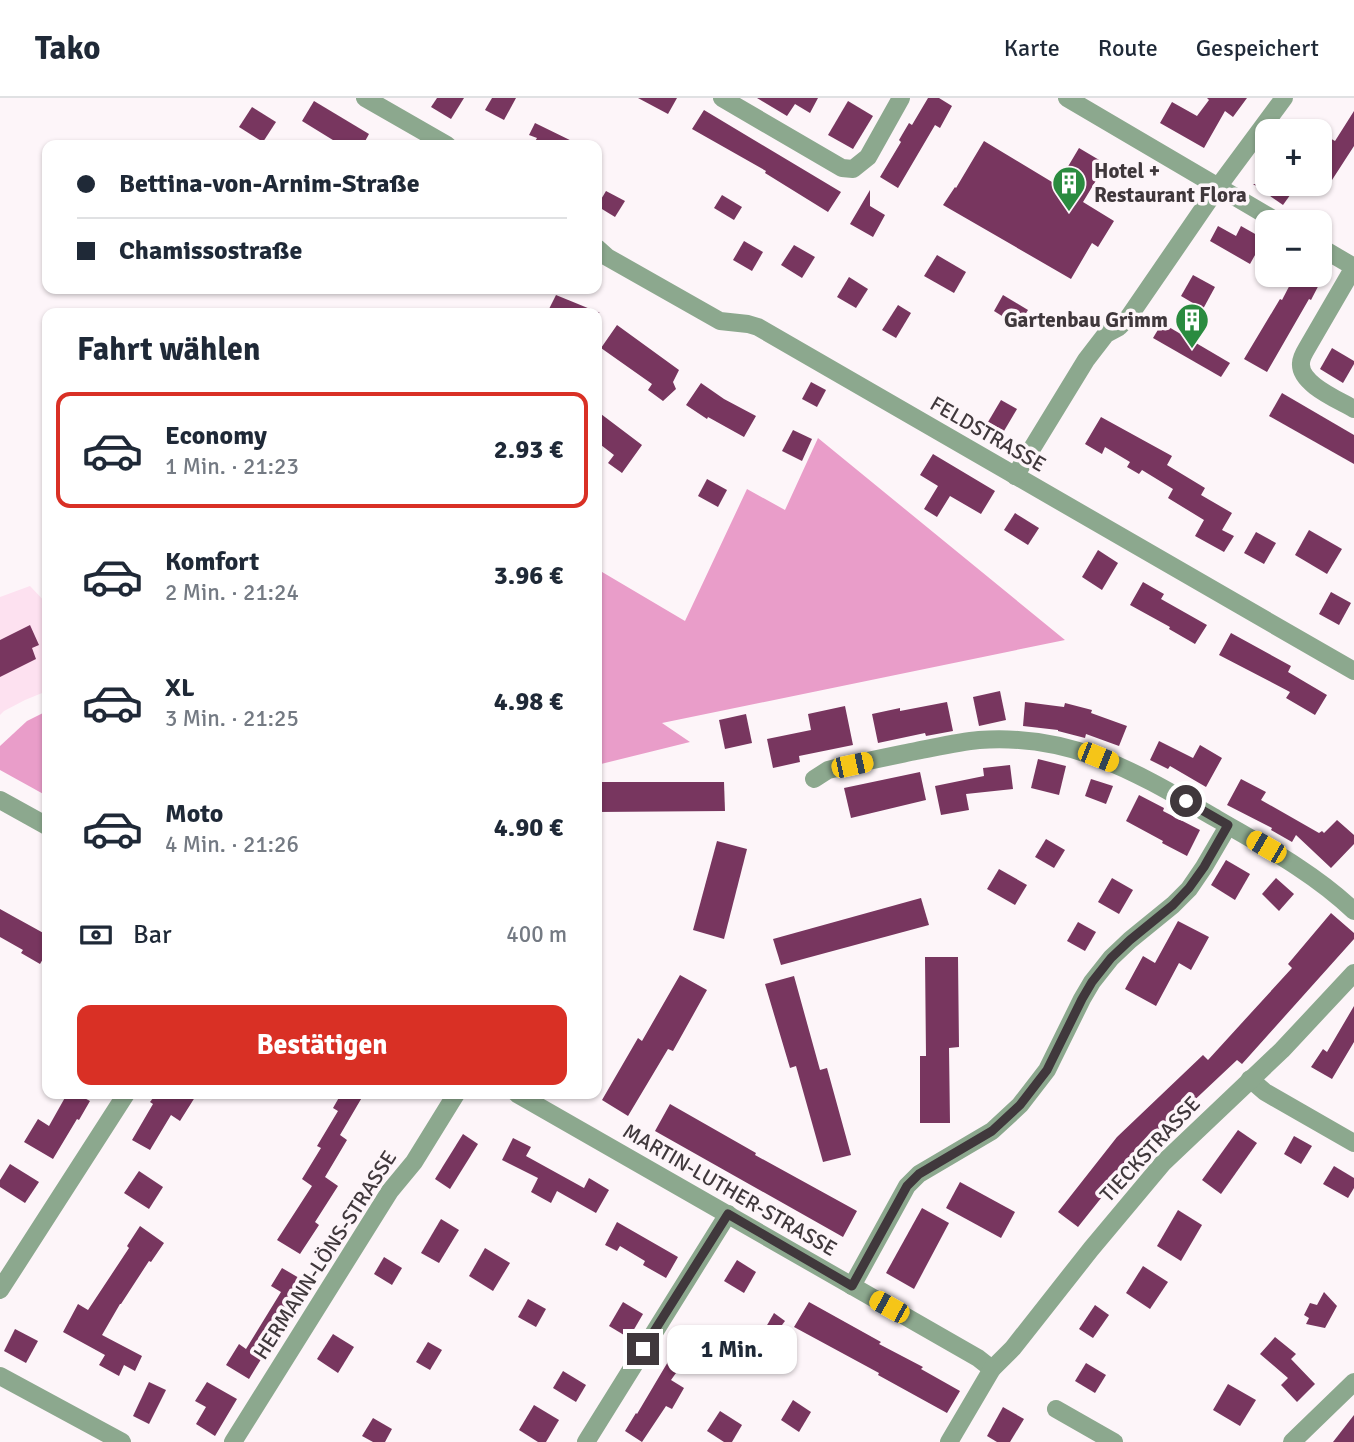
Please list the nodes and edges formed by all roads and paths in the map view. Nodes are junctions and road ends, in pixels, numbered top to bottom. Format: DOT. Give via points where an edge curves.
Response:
graph roads {
  1 [pos="365,98"];
  2 [pos="722,98"];
  3 [pos="901,98"];
  4 [pos="1067,98"];
  5 [pos="1283,98"];
  6 [pos="438,140"];
  7 [pos="1218,187"];
  8 [pos="1257,210"];
  9 [pos="602,252"];
  10 [pos="1332,254"];
  11 [pos="1354,267"];
  12 [pos="1354,409"];
  13 [pos="1015,476"];
  14 [pos="1354,671"];
  15 [pos="814,779"];
  16 [pos="0,800"];
  17 [pos="42,823"];
  18 [pos="1228,825"];
  19 [pos="1354,911"];
  20 [pos="1354,972"];
  21 [pos="1250,1079"];
  22 [pos="123,1099"];
  23 [pos="453,1099"];
  24 [pos="526,1099"];
  25 [pos="1354,1143"];
  26 [pos="728,1214"];
  27 [pos="852,1286"];
  28 [pos="0,1290"];
  29 [pos="992,1369"];
  30 [pos="0,1376"];
  31 [pos="1354,1382"];
  32 [pos="1056,1409"];
  33 [pos="122,1442"];
  34 [pos="233,1442"];
  35 [pos="586,1442"];
  36 [pos="948,1442"];
  37 [pos="1114,1442"];
  38 [pos="1292,1442"];
  1 -- 6 [label="street"];
  2 -- 3 [label="street" via="842,168 853,169 868,158"];
  4 -- 7 [label="street"];
  5 -- 7 [label="street"];
  7 -- 8 [label="street"];
  7 -- 13 [label="street" via="1128,318 1106,334 1086,360"];
  9 -- 13 [label="street, FELDSTRASSE" via="720,321 758,327"];
  10 -- 11 [label="street"];
  11 -- 12 [label="street" via="1301,361 1305,378"];
  13 -- 14 [label="street, FELDSTRASSE"];
  15 -- 18 [label="street" via="828,770 958,743 1039,742 1122,766"];
  16 -- 17 [label="street"];
  18 -- 19 [label="street" via="1311,875"];
  18 -- 27 [label="street" via="1189,888 1120,949 1092,982 1047,1070 1020,1105 992,1131 919,1174 907,1186"];
  20 -- 21 [label="street, TIECKSTRASSE"];
  21 -- 25 [label="street"];
  21 -- 29 [label="street, TIECKSTRASSE" via="1163,1163"];
  22 -- 28 [label="street"];
  23 -- 34 [label="street, HERMANN-LÖNS-STRASSE"];
  24 -- 26 [label="street, MARTIN-LUTHER-STRASSE"];
  26 -- 27 [label="street, MARTIN-LUTHER-STRASSE"];
  26 -- 35 [label="street"];
  27 -- 29 [label="street, MARTIN-LUTHER-STRASSE"];
  29 -- 36 [label="street, TIECKSTRASSE"];
  30 -- 33 [label="street"];
  31 -- 38 [label="street"];
  32 -- 37 [label="street"];
}
